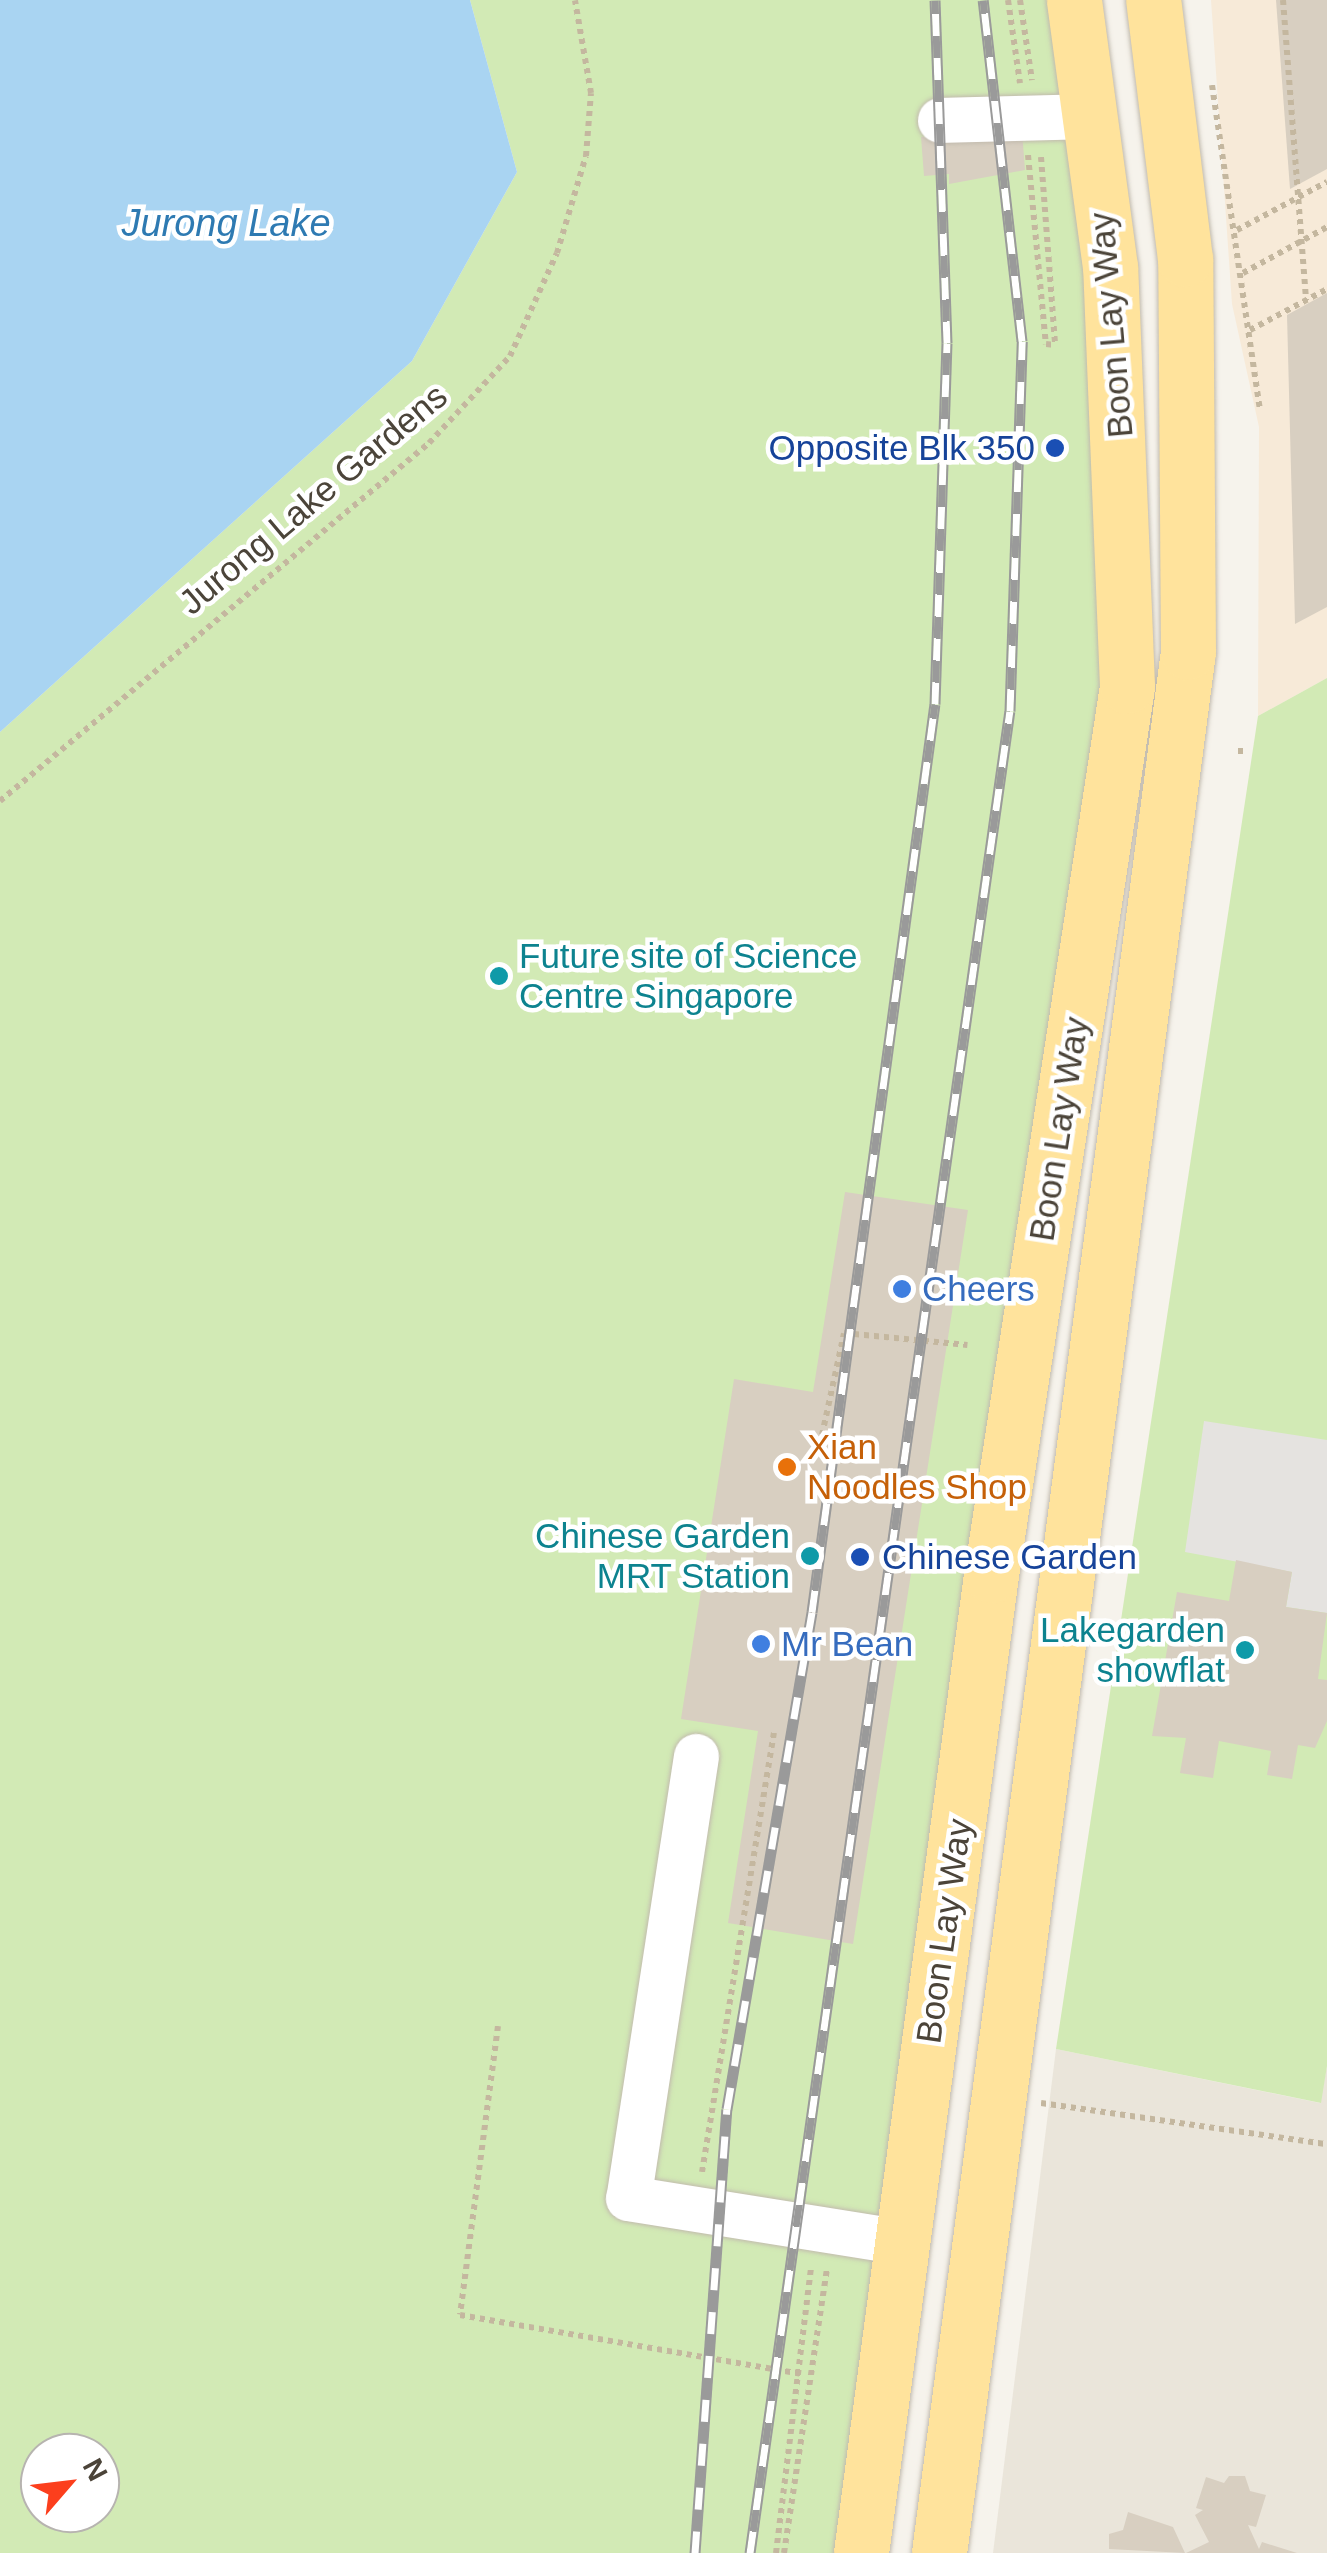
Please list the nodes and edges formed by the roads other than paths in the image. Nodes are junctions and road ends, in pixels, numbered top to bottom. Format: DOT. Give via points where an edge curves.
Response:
graph roads {
  1 [pos="1074,0"];
  2 [pos="1153,0"];
  3 [pos="1051,117"];
  4 [pos="940,120"];
  5 [pos="696,1756"];
  6 [pos="902,2242"];
  7 [pos="861,2553"];
  8 [pos="939,2553"];
  1 -- 3 [label="main road, Boon Lay Way"];
  2 -- 8 [label="main road, Boon Lay Way" via="1185,260 1188,652"];
  3 -- 4 [label="lane"];
  3 -- 6 [label="main road, Boon Lay Way" via="1110,266 1126,686 991,1574"];
  5 -- 6 [label="lane" via="628,2198"];
  6 -- 7 [label="main road, Boon Lay Way"];
}
